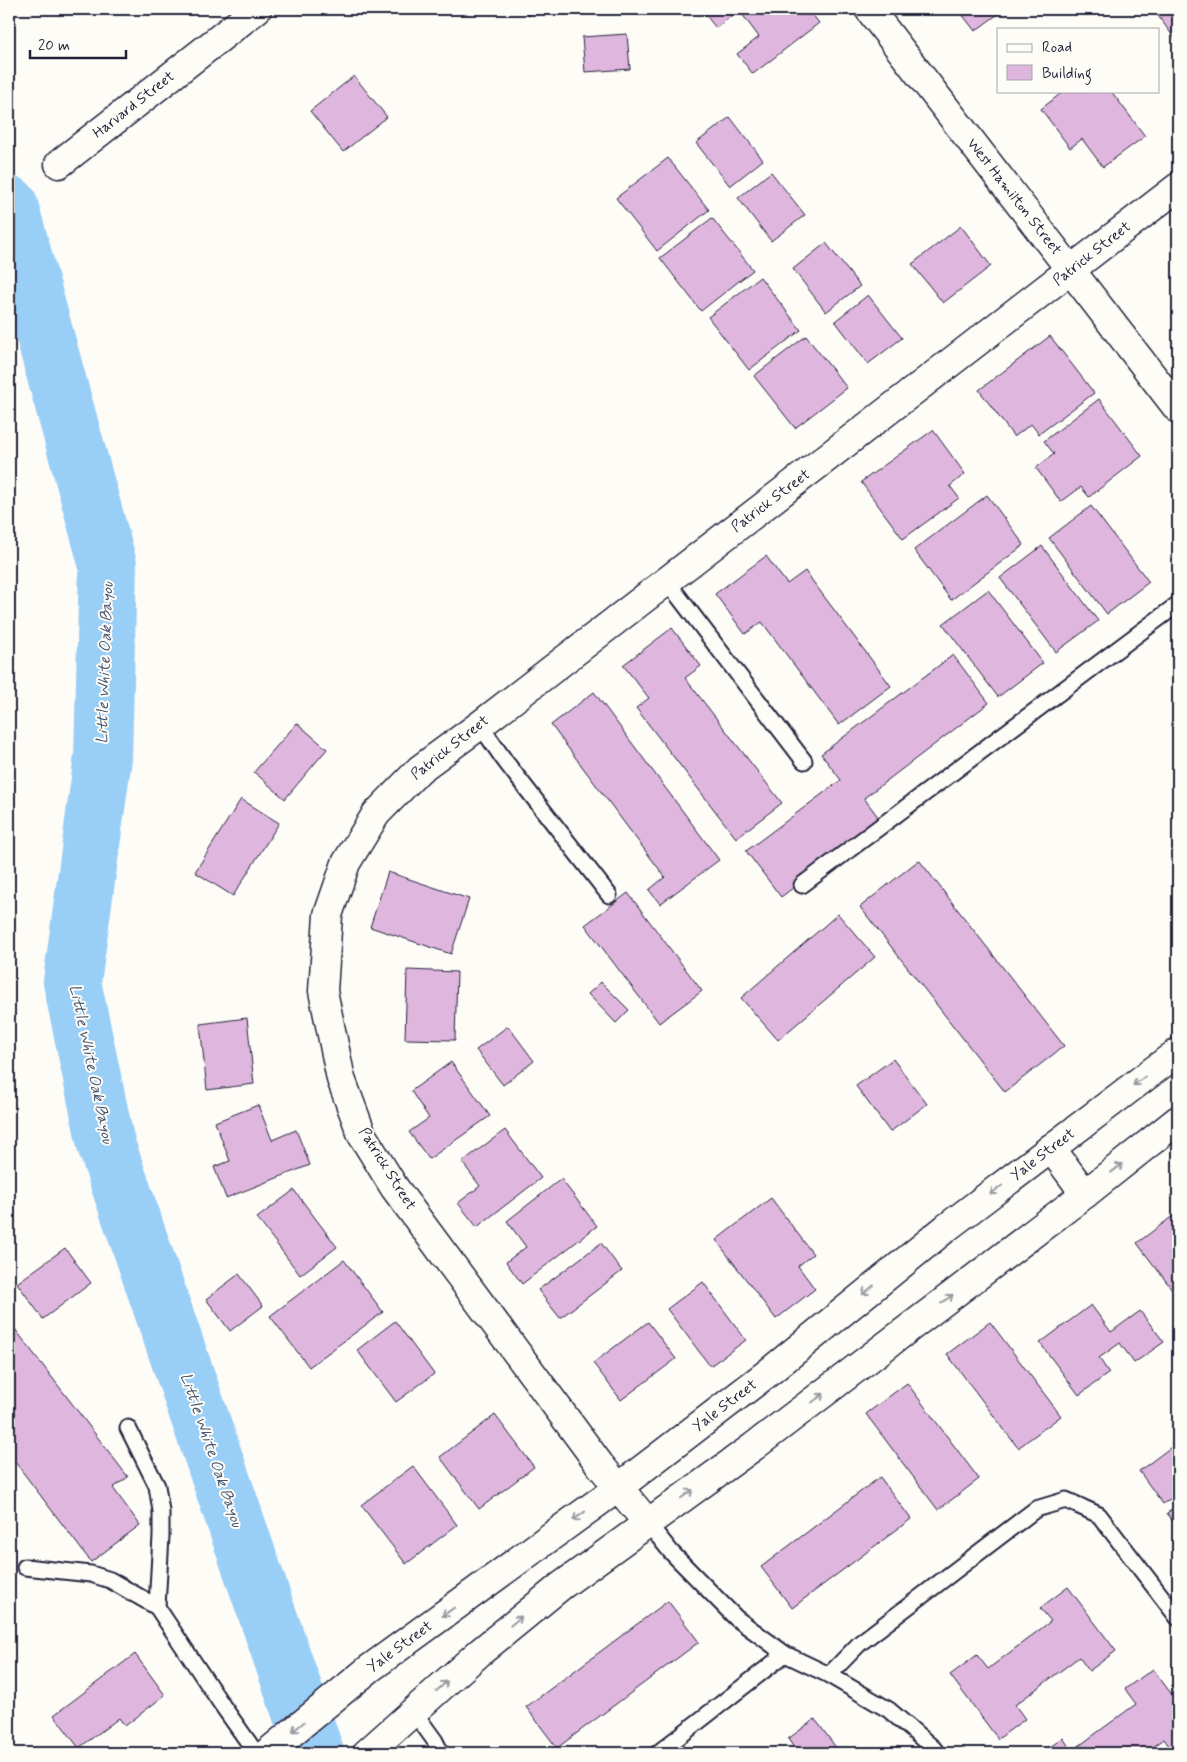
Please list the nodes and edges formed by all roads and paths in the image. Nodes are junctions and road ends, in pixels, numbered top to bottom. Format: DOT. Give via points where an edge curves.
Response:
graph roads {
  1 [pos="257,9"];
  2 [pos="869,9"];
  3 [pos="59,164"];
  4 [pos="1178,188"];
  5 [pos="1071,271"];
  6 [pos="1178,410"];
  7 [pos="666,580"];
  8 [pos="1178,604"];
  9 [pos="480,725"];
  10 [pos="804,761"];
  11 [pos="802,885"];
  12 [pos="609,895"];
  13 [pos="1178,1052"];
  14 [pos="1178,1120"];
  15 [pos="1051,1148"];
  16 [pos="1085,1194"];
  17 [pos="128,1428"];
  18 [pos="619,1488"];
  19 [pos="647,1522"];
  20 [pos="25,1567"];
  21 [pos="157,1607"];
  22 [pos="1178,1618"];
  23 [pos="785,1654"];
  24 [pos="830,1675"];
  25 [pos="414,1712"];
  26 [pos="265,1752"];
  27 [pos="367,1753"];
  28 [pos="440,1753"];
  29 [pos="658,1753"];
  30 [pos="937,1753"];
  1 -- 3 [label="street, Harvard Street"];
  2 -- 5 [label="street, West Hamilton Street"];
  4 -- 5 [label="street, Patrick Street"];
  5 -- 6 [label="street, West Hamilton Street"];
  5 -- 7 [label="street, Patrick Street"];
  7 -- 9 [label="street, Patrick Street"];
  7 -- 10 [label="lane"];
  8 -- 11 [label="lane"];
  9 -- 12 [label="lane"];
  9 -- 18 [label="street, Patrick Street" via="420,769 376,814 346,863 328,915 324,992 341,1079 362,1135 394,1187"];
  13 -- 15 [label="street, Yale Street, one-way"];
  16 -- 14 [label="street, one-way"];
  15 -- 16 [label="street"];
  15 -- 18 [label="street, Yale Street, one-way"];
  19 -- 16 [label="street, one-way" via="753,1447"];
  17 -- 21 [label="lane" via="157,1486 161,1536"];
  18 -- 19 [label="street, Patrick Street"];
  18 -- 26 [label="street, Yale Street, one-way" via="369,1669"];
  19 -- 23 [label="lane" via="671,1552 730,1612"];
  25 -- 19 [label="street, one-way" via="519,1618"];
  20 -- 21 [label="lane" via="91,1574 110,1580"];
  21 -- 26 [label="lane" via="222,1705"];
  22 -- 24 [label="lane" via="1100,1515 1066,1500 1036,1510 860,1643"];
  23 -- 24 [label="lane"];
  23 -- 29 [label="lane"];
  24 -- 30 [label="lane" via="889,1710"];
  25 -- 27 [label="street"];
  25 -- 28 [label="lane"];
}
